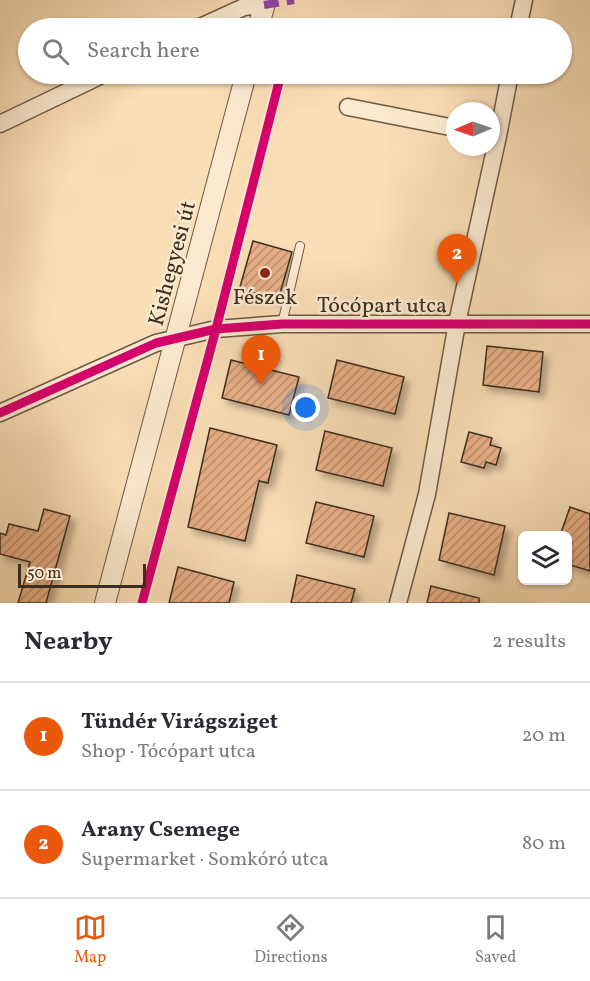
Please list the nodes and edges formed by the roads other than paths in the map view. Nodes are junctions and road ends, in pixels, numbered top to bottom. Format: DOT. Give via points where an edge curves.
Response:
graph roads {
  1 [pos="524,0"];
  2 [pos="265,2"];
  3 [pos="220,18"];
  4 [pos="261,18"];
  5 [pos="520,18"];
  6 [pos="83,84"];
  7 [pos="243,84"];
  8 [pos="507,84"];
  9 [pos="348,107"];
  10 [pos="500,112"];
  11 [pos="0,124"];
  12 [pos="446,126"];
  13 [pos="490,156"];
  14 [pos="300,246"];
  15 [pos="457,323"];
  16 [pos="282,324"];
  17 [pos="590,324"];
  18 [pos="176,338"];
  19 [pos="0,413"];
  20 [pos="105,603"];
  21 [pos="398,603"];
  1 -- 5 [label="street"];
  2 -- 3 [label="street"];
  2 -- 4 [label="street"];
  6 -- 11 [label="street"];
  7 -- 18 [label="street, Kishegyesi út"];
  8 -- 10 [label="street"];
  9 -- 12 [label="street"];
  13 -- 15 [label="street"];
  14 -- 16 [label="lane"];
  15 -- 16 [label="street, Tócópart utca"];
  15 -- 17 [label="street, Tócópart utca"];
  15 -- 21 [label="street" via="427,494"];
  16 -- 18 [label="street, Tócópart utca" via="216,329"];
  18 -- 19 [label="street, Tócópart utca" via="156,343"];
  18 -- 20 [label="street, Kishegyesi út"];
}
